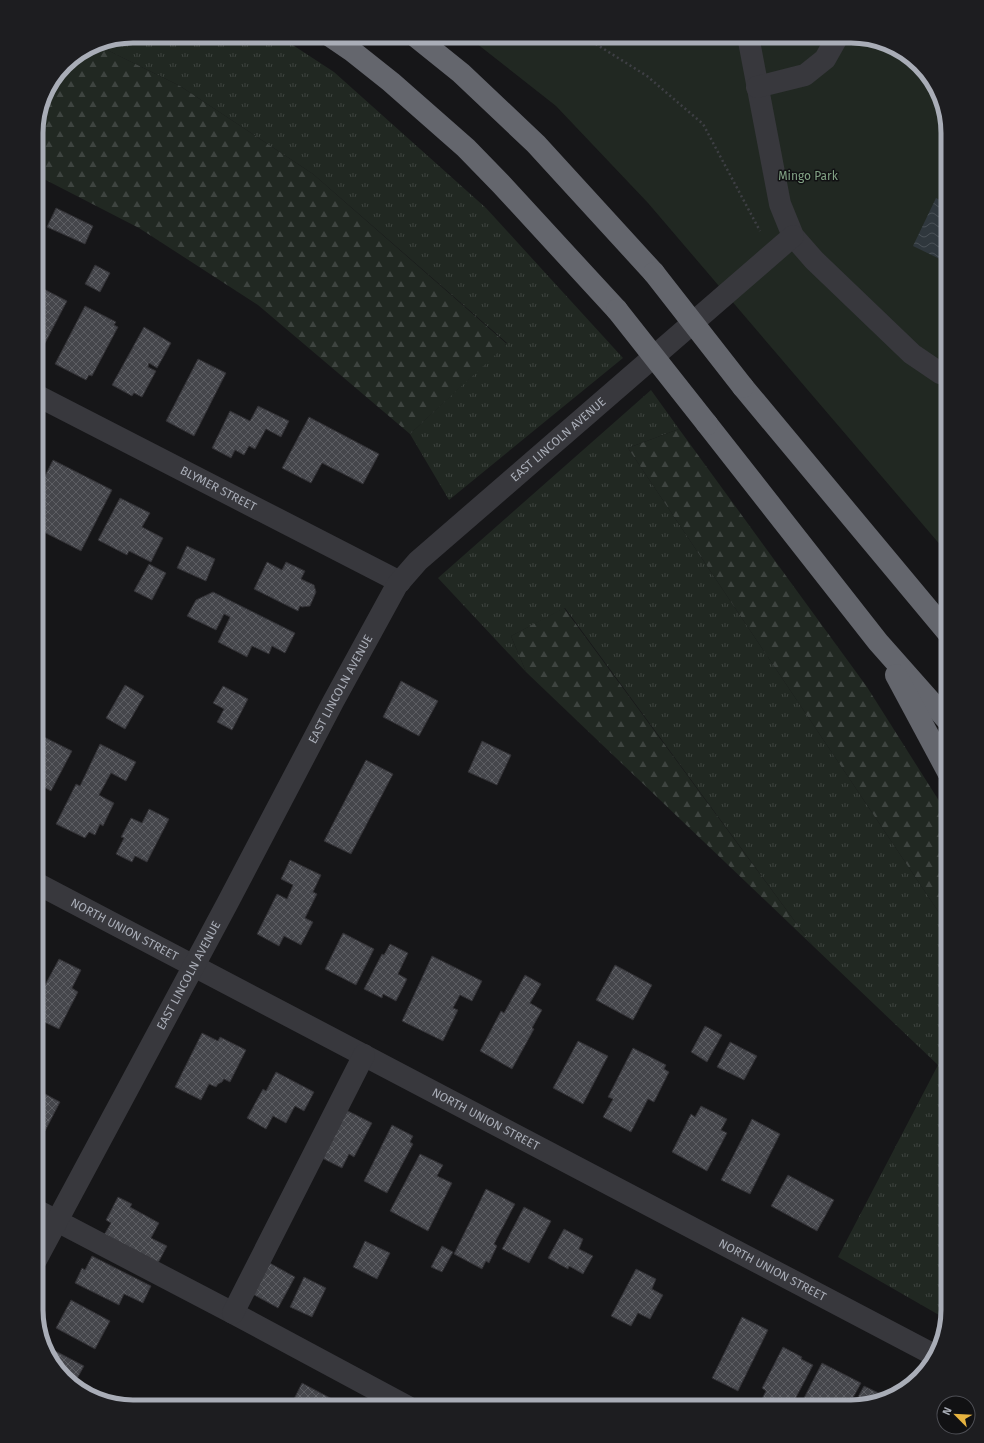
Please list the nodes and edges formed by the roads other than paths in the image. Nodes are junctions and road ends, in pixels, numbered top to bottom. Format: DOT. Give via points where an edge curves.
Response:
graph roads {
  1 [pos="340,43"];
  2 [pos="424,43"];
  3 [pos="749,43"];
  4 [pos="834,43"];
  5 [pos="757,87"];
  6 [pos="793,236"];
  7 [pos="941,373"];
  8 [pos="43,399"];
  9 [pos="400,582"];
  10 [pos="941,625"];
  11 [pos="878,642"];
  12 [pos="941,713"];
  13 [pos="941,759"];
  14 [pos="43,888"];
  15 [pos="194,966"];
  16 [pos="364,1055"];
  17 [pos="43,1213"];
  18 [pos="57,1220"];
  19 [pos="43,1247"];
  20 [pos="233,1313"];
  21 [pos="930,1353"];
  22 [pos="395,1400"];
  1 -- 11 [label="highway, bridge" via="391,82 466,148 617,310"];
  2 -- 10 [label="highway, bridge" via="461,73 536,144 654,273 743,387"];
  3 -- 5 [label="street"];
  4 -- 5 [label="street" via="825,59 805,75"];
  5 -- 6 [label="street" via="780,204"];
  6 -- 7 [label="street" via="814,260 912,354"];
  6 -- 9 [label="street, EAST LINCOLN AVENUE" via="418,561"];
  8 -- 9 [label="street, BLYMER STREET"];
  9 -- 15 [label="street, EAST LINCOLN AVENUE" via="333,702"];
  11 -- 12 [label="highway"];
  11 -- 13 [label="highway"];
  14 -- 15 [label="street, NORTH UNION STREET"];
  15 -- 16 [label="street, NORTH UNION STREET"];
  15 -- 18 [label="street, EAST LINCOLN AVENUE"];
  16 -- 20 [label="street"];
  16 -- 21 [label="street, NORTH UNION STREET"];
  17 -- 18 [label="street"];
  18 -- 19 [label="street, EAST LINCOLN AVENUE"];
  18 -- 20 [label="street"];
  20 -- 22 [label="street"];
}
